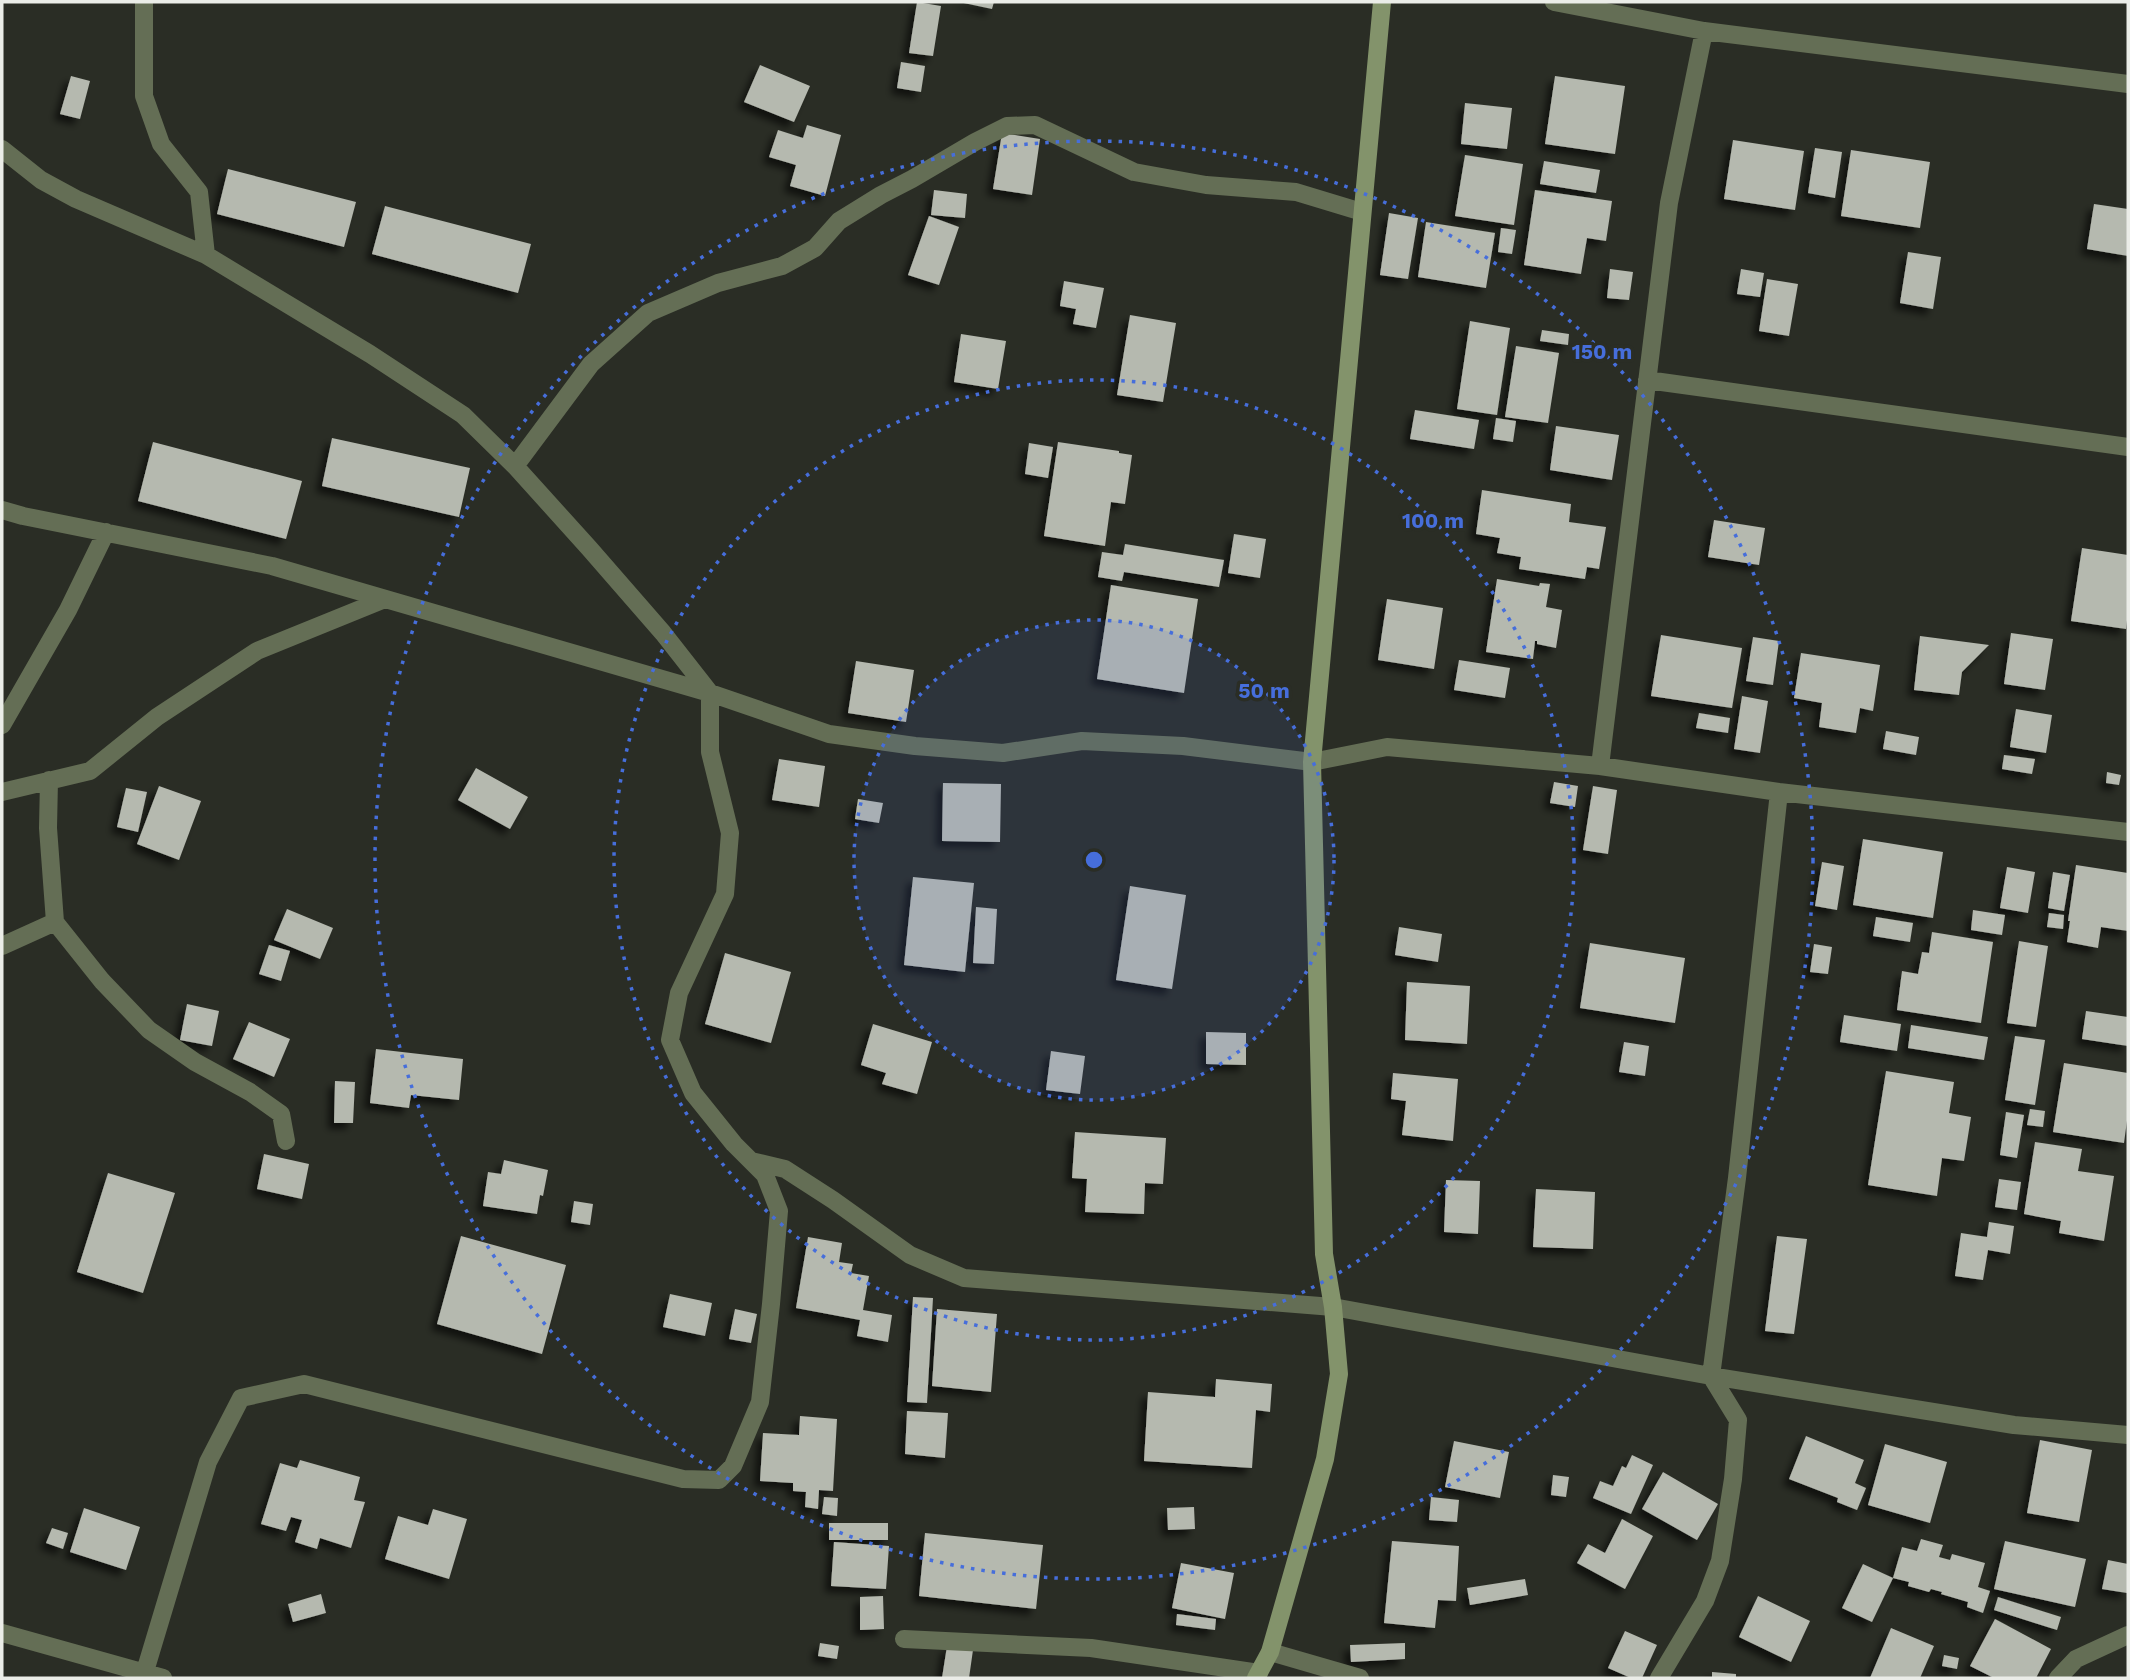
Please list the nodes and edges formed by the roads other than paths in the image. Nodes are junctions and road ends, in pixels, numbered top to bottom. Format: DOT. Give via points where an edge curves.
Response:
graph roads {
  1 [pos="144,2"];
  2 [pos="1382,2"];
  3 [pos="1554,2"];
  4 [pos="1704,31"];
  5 [pos="2128,85"];
  6 [pos="2,149"];
  7 [pos="1362,212"];
  8 [pos="206,255"];
  9 [pos="1647,380"];
  10 [pos="2128,447"];
  11 [pos="515,466"];
  12 [pos="2,510"];
  13 [pos="106,532"];
  14 [pos="385,599"];
  15 [pos="710,693"];
  16 [pos="2,726"];
  17 [pos="1312,762"];
  18 [pos="1600,766"];
  19 [pos="49,780"];
  20 [pos="2,792"];
  21 [pos="1779,792"];
  22 [pos="2128,832"];
  23 [pos="55,922"];
  24 [pos="2,946"];
  25 [pos="286,1141"];
  26 [pos="751,1161"];
  27 [pos="1333,1307"];
  28 [pos="1711,1376"];
  29 [pos="2128,1435"];
  30 [pos="2,1633"];
  31 [pos="2128,1635"];
  32 [pos="904,1639"];
  33 [pos="1270,1652"];
  34 [pos="144,1676"];
  35 [pos="1257,1676"];
  36 [pos="163,1678"];
  37 [pos="1360,1678"];
  38 [pos="1659,1678"];
  39 [pos="2058,1678"];
  1 -- 8 [label="street" via="144,96 161,144 199,192"];
  2 -- 7 [label="main road"];
  3 -- 4 [label="street"];
  4 -- 5 [label="street"];
  4 -- 9 [label="street" via="1669,203"];
  6 -- 8 [label="street" via="41,180 76,199"];
  7 -- 11 [label="street" via="1296,192 1206,185 1134,172 1035,125 1007,127 881,195 839,221 815,248 782,266 718,283 648,313 591,364"];
  7 -- 17 [label="main road"];
  8 -- 11 [label="street" via="463,415"];
  9 -- 10 [label="street"];
  9 -- 18 [label="street"];
  11 -- 15 [label="street"];
  12 -- 13 [label="street"];
  13 -- 14 [label="street" via="272,566"];
  13 -- 16 [label="street"];
  14 -- 15 [label="street"];
  14 -- 19 [label="street" via="257,651 157,717 90,771"];
  15 -- 17 [label="street" via="829,734 915,746 1003,753 1082,741 1183,746"];
  15 -- 26 [label="street" via="710,752 730,833 725,894 679,993 670,1040 693,1093"];
  17 -- 18 [label="street" via="1387,747"];
  17 -- 27 [label="main road" via="1324,1254"];
  18 -- 21 [label="street"];
  19 -- 20 [label="street"];
  19 -- 23 [label="street"];
  21 -- 22 [label="street"];
  21 -- 28 [label="street"];
  23 -- 24 [label="street"];
  23 -- 25 [label="street" via="149,1030 281,1114"];
  26 -- 27 [label="street" via="785,1169 910,1255 964,1278"];
  26 -- 34 [label="street" via="765,1175 779,1211 771,1304 760,1402 733,1466 719,1480 683,1479 304,1384 241,1398 208,1462"];
  27 -- 28 [label="street"];
  27 -- 33 [label="main road" via="1339,1374 1325,1459"];
  28 -- 29 [label="street" via="2014,1425"];
  28 -- 38 [label="street" via="1738,1420 1720,1560 1705,1601"];
  30 -- 34 [label="street"];
  31 -- 39 [label="street" via="2076,1658"];
  32 -- 35 [label="street" via="1091,1648"];
  33 -- 35 [label="main road"];
  33 -- 37 [label="street"];
  34 -- 36 [label="street"];
}
